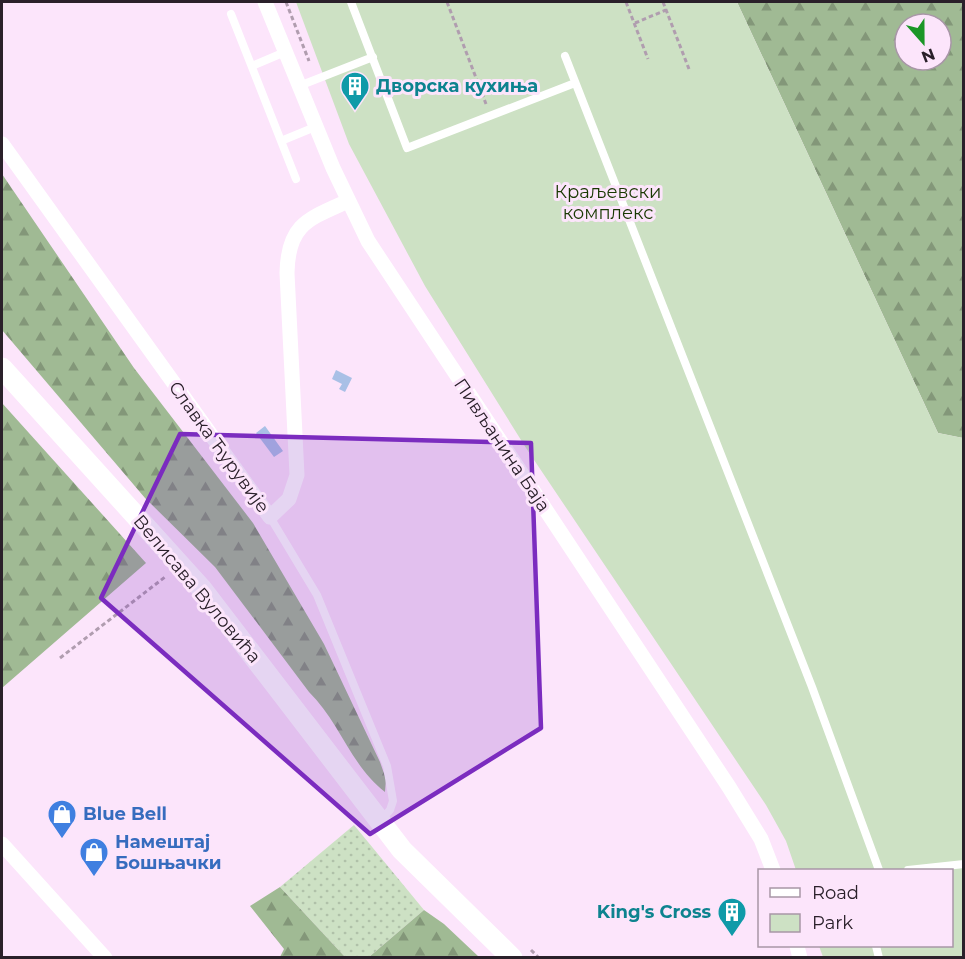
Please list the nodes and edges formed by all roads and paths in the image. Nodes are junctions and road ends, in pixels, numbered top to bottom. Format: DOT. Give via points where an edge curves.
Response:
graph roads {
  1 [pos="265,2"];
  2 [pos="286,2"];
  3 [pos="351,2"];
  4 [pos="447,2"];
  5 [pos="626,2"];
  6 [pos="663,2"];
  7 [pos="666,10"];
  8 [pos="231,14"];
  9 [pos="634,23"];
  10 [pos="285,52"];
  11 [pos="565,56"];
  12 [pos="373,57"];
  13 [pos="648,59"];
  14 [pos="252,66"];
  15 [pos="689,69"];
  16 [pos="316,79"];
  17 [pos="575,83"];
  18 [pos="299,86"];
  19 [pos="490,115"];
  20 [pos="315,127"];
  21 [pos="281,141"];
  22 [pos="2,144"];
  23 [pos="296,179"];
  24 [pos="348,201"];
  25 [pos="2,368"];
  26 [pos="270,518"];
  27 [pos="180,564"];
  28 [pos="60,658"];
  29 [pos="379,822"];
  30 [pos="2,844"];
  31 [pos="963,864"];
  32 [pos="773,869"];
  33 [pos="879,869"];
  34 [pos="917,869"];
  35 [pos="105,957"];
  36 [pos="512,957"];
  1 -- 10 [label="street, Пивљанина Баја"];
  2 -- 16 [label="path"];
  3 -- 12 [label="lane"];
  4 -- 19 [label="path"];
  5 -- 9 [label="path"];
  6 -- 7 [label="path"];
  7 -- 9 [label="path"];
  7 -- 15 [label="path"];
  8 -- 14 [label="lane"];
  9 -- 13 [label="path"];
  10 -- 14 [label="lane"];
  10 -- 18 [label="street, Пивљанина Баја"];
  11 -- 17 [label="lane"];
  12 -- 16 [label="lane"];
  12 -- 19 [label="lane" via="407,148"];
  14 -- 21 [label="lane"];
  16 -- 18 [label="lane"];
  17 -- 19 [label="lane"];
  17 -- 33 [label="lane" via="812,687"];
  18 -- 20 [label="street, Пивљанина Баја"];
  20 -- 21 [label="lane"];
  20 -- 24 [label="street, Пивљанина Баја"];
  21 -- 23 [label="lane"];
  22 -- 26 [label="street, Славка Ћурувије"];
  24 -- 26 [label="street, Славка Ћурувије" via="299,227 289,249 297,475 289,499"];
  24 -- 32 [label="street, Пивљанина Баја" via="368,241 408,303 729,787 761,839"];
  25 -- 27 [label="street, Велисава Вуловића"];
  26 -- 29 [label="lane" via="317,596 387,766 393,801"];
  27 -- 28 [label="path"];
  27 -- 29 [label="street, Велисава Вуловића" via="224,616"];
  29 -- 36 [label="street, Велисава Вуловића" via="428,877"];
  30 -- 35 [label="street"];
  31 -- 34 [label="lane"];
}
